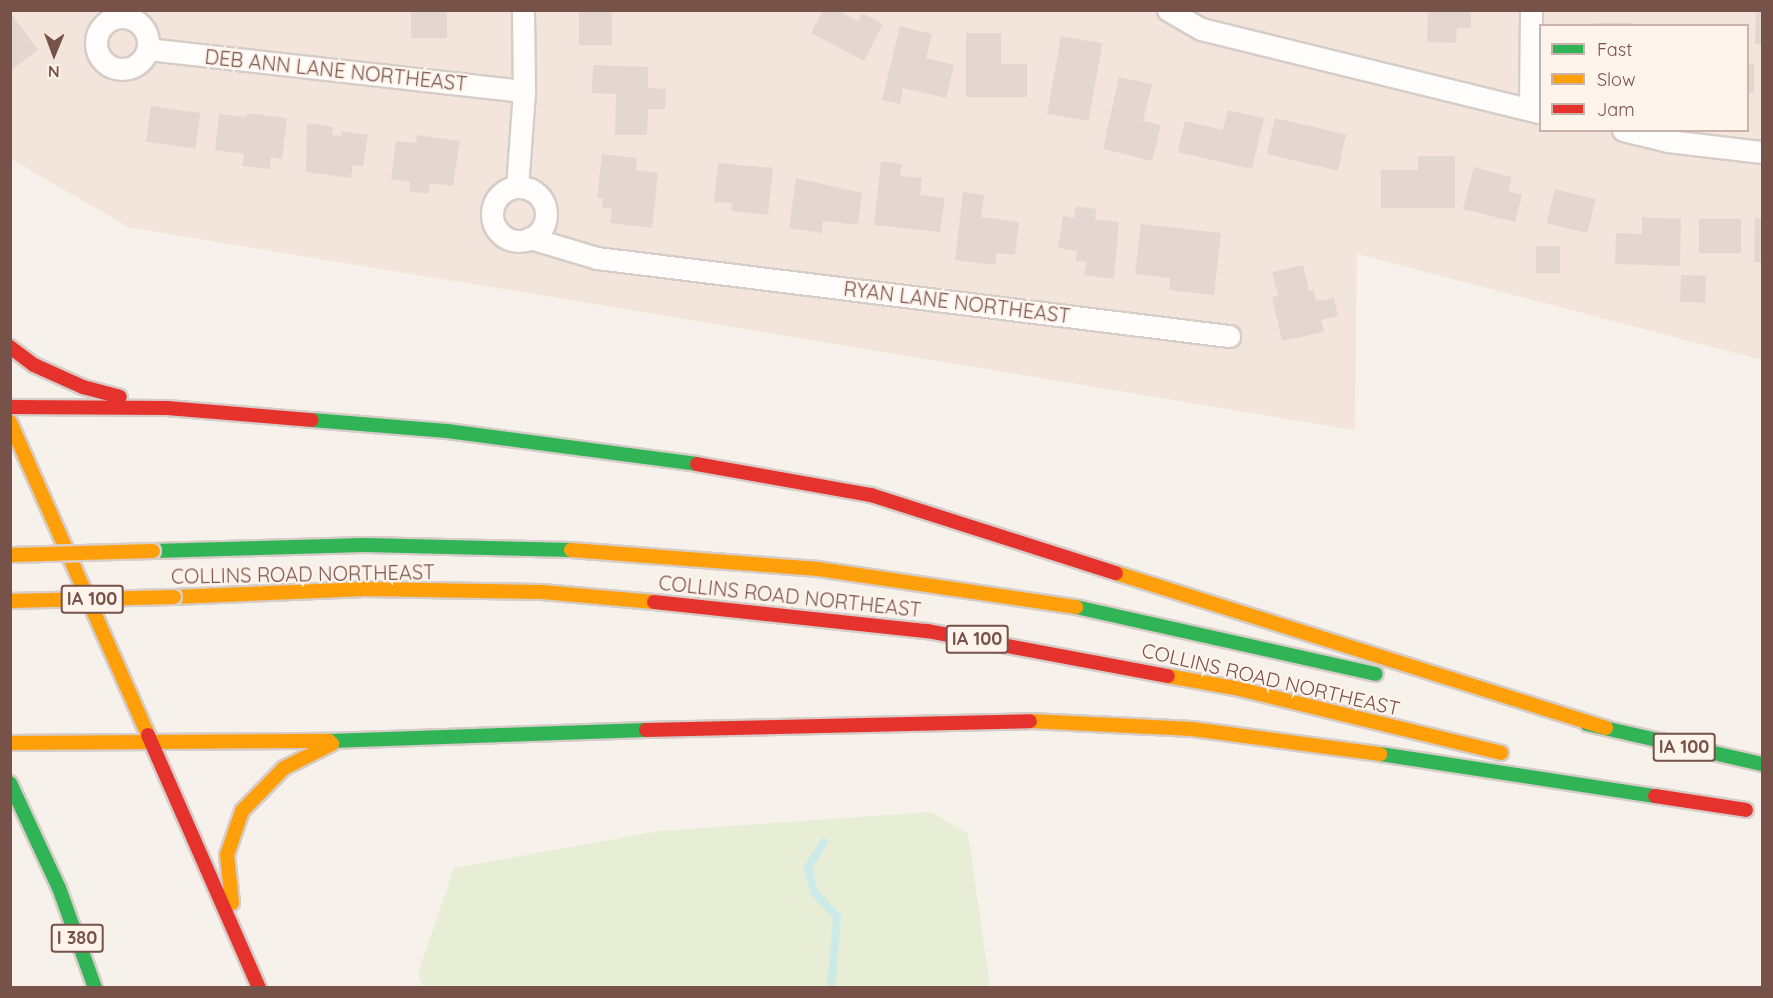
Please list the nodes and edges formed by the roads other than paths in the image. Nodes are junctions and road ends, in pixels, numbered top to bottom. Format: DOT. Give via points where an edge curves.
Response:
graph roads {
  1 [pos="523,10"];
  2 [pos="1168,10"];
  3 [pos="1531,10"];
  4 [pos="148,48"];
  5 [pos="524,91"];
  6 [pos="1535,111"];
  7 [pos="1631,132"];
  8 [pos="1762,152"];
  9 [pos="517,188"];
  10 [pos="530,238"];
  11 [pos="1229,336"];
  12 [pos="10,347"];
  13 [pos="10,407"];
  14 [pos="168,408"];
  15 [pos="10,422"];
  16 [pos="10,555"];
  17 [pos="10,601"];
  18 [pos="1386,676"];
  19 [pos="1409,682"];
  20 [pos="1606,728"];
  21 [pos="147,740"];
  22 [pos="339,741"];
  23 [pos="10,743"];
  24 [pos="1514,757"];
  25 [pos="1537,762"];
  26 [pos="1762,764"];
  27 [pos="10,783"];
  28 [pos="1746,810"];
  29 [pos="1762,813"];
  30 [pos="59,888"];
  31 [pos="258,986"];
  32 [pos="96,987"];
  33 [pos="105,987"];
  1 -- 5 [label="street"];
  2 -- 6 [label="street" via="1202,29"];
  3 -- 6 [label="street"];
  4 -- 5 [label="street, DEB ANN LANE NORTHEAST"];
  5 -- 9 [label="street"];
  7 -- 8 [label="street" via="1668,141"];
  9 -- 10 [label="street" via="534,192 544,207 543,225"];
  9 -- 10 [label="street" via="496,200 494,224 512,240"];
  10 -- 11 [label="street, RYAN LANE NORTHEAST" via="597,258"];
  12 -- 14 [label="highway" via="34,365 83,387"];
  13 -- 14 [label="highway"];
  14 -- 20 [label="highway" via="447,431 621,452 871,495"];
  15 -- 21 [label="highway"];
  16 -- 18 [label="highway, COLLINS ROAD NORTHEAST / IA 100, bridge" via="365,545 545,548 818,569 1095,610"];
  17 -- 24 [label="highway, COLLINS ROAD NORTHEAST / IA 100, bridge" via="364,589 542,592 813,616 927,631 1235,688"];
  19 -- 20 [label="highway, COLLINS ROAD NORTHEAST / IA 100"];
  20 -- 26 [label="highway, COLLINS ROAD NORTHEAST / IA 100"];
  21 -- 22 [label="highway"];
  21 -- 23 [label="highway"];
  21 -- 31 [label="highway"];
  22 -- 28 [label="highway" via="982,719 1105,723 1192,729 1352,750"];
  22 -- 31 [label="highway" via="284,768 253,796 232,833 227,879"];
  25 -- 28 [label="highway, IA 100"];
  27 -- 30 [label="highway, I 380"];
  28 -- 29 [label="highway, IA 100"];
  30 -- 32 [label="highway, I 380"];
  30 -- 33 [label="highway"];
}
